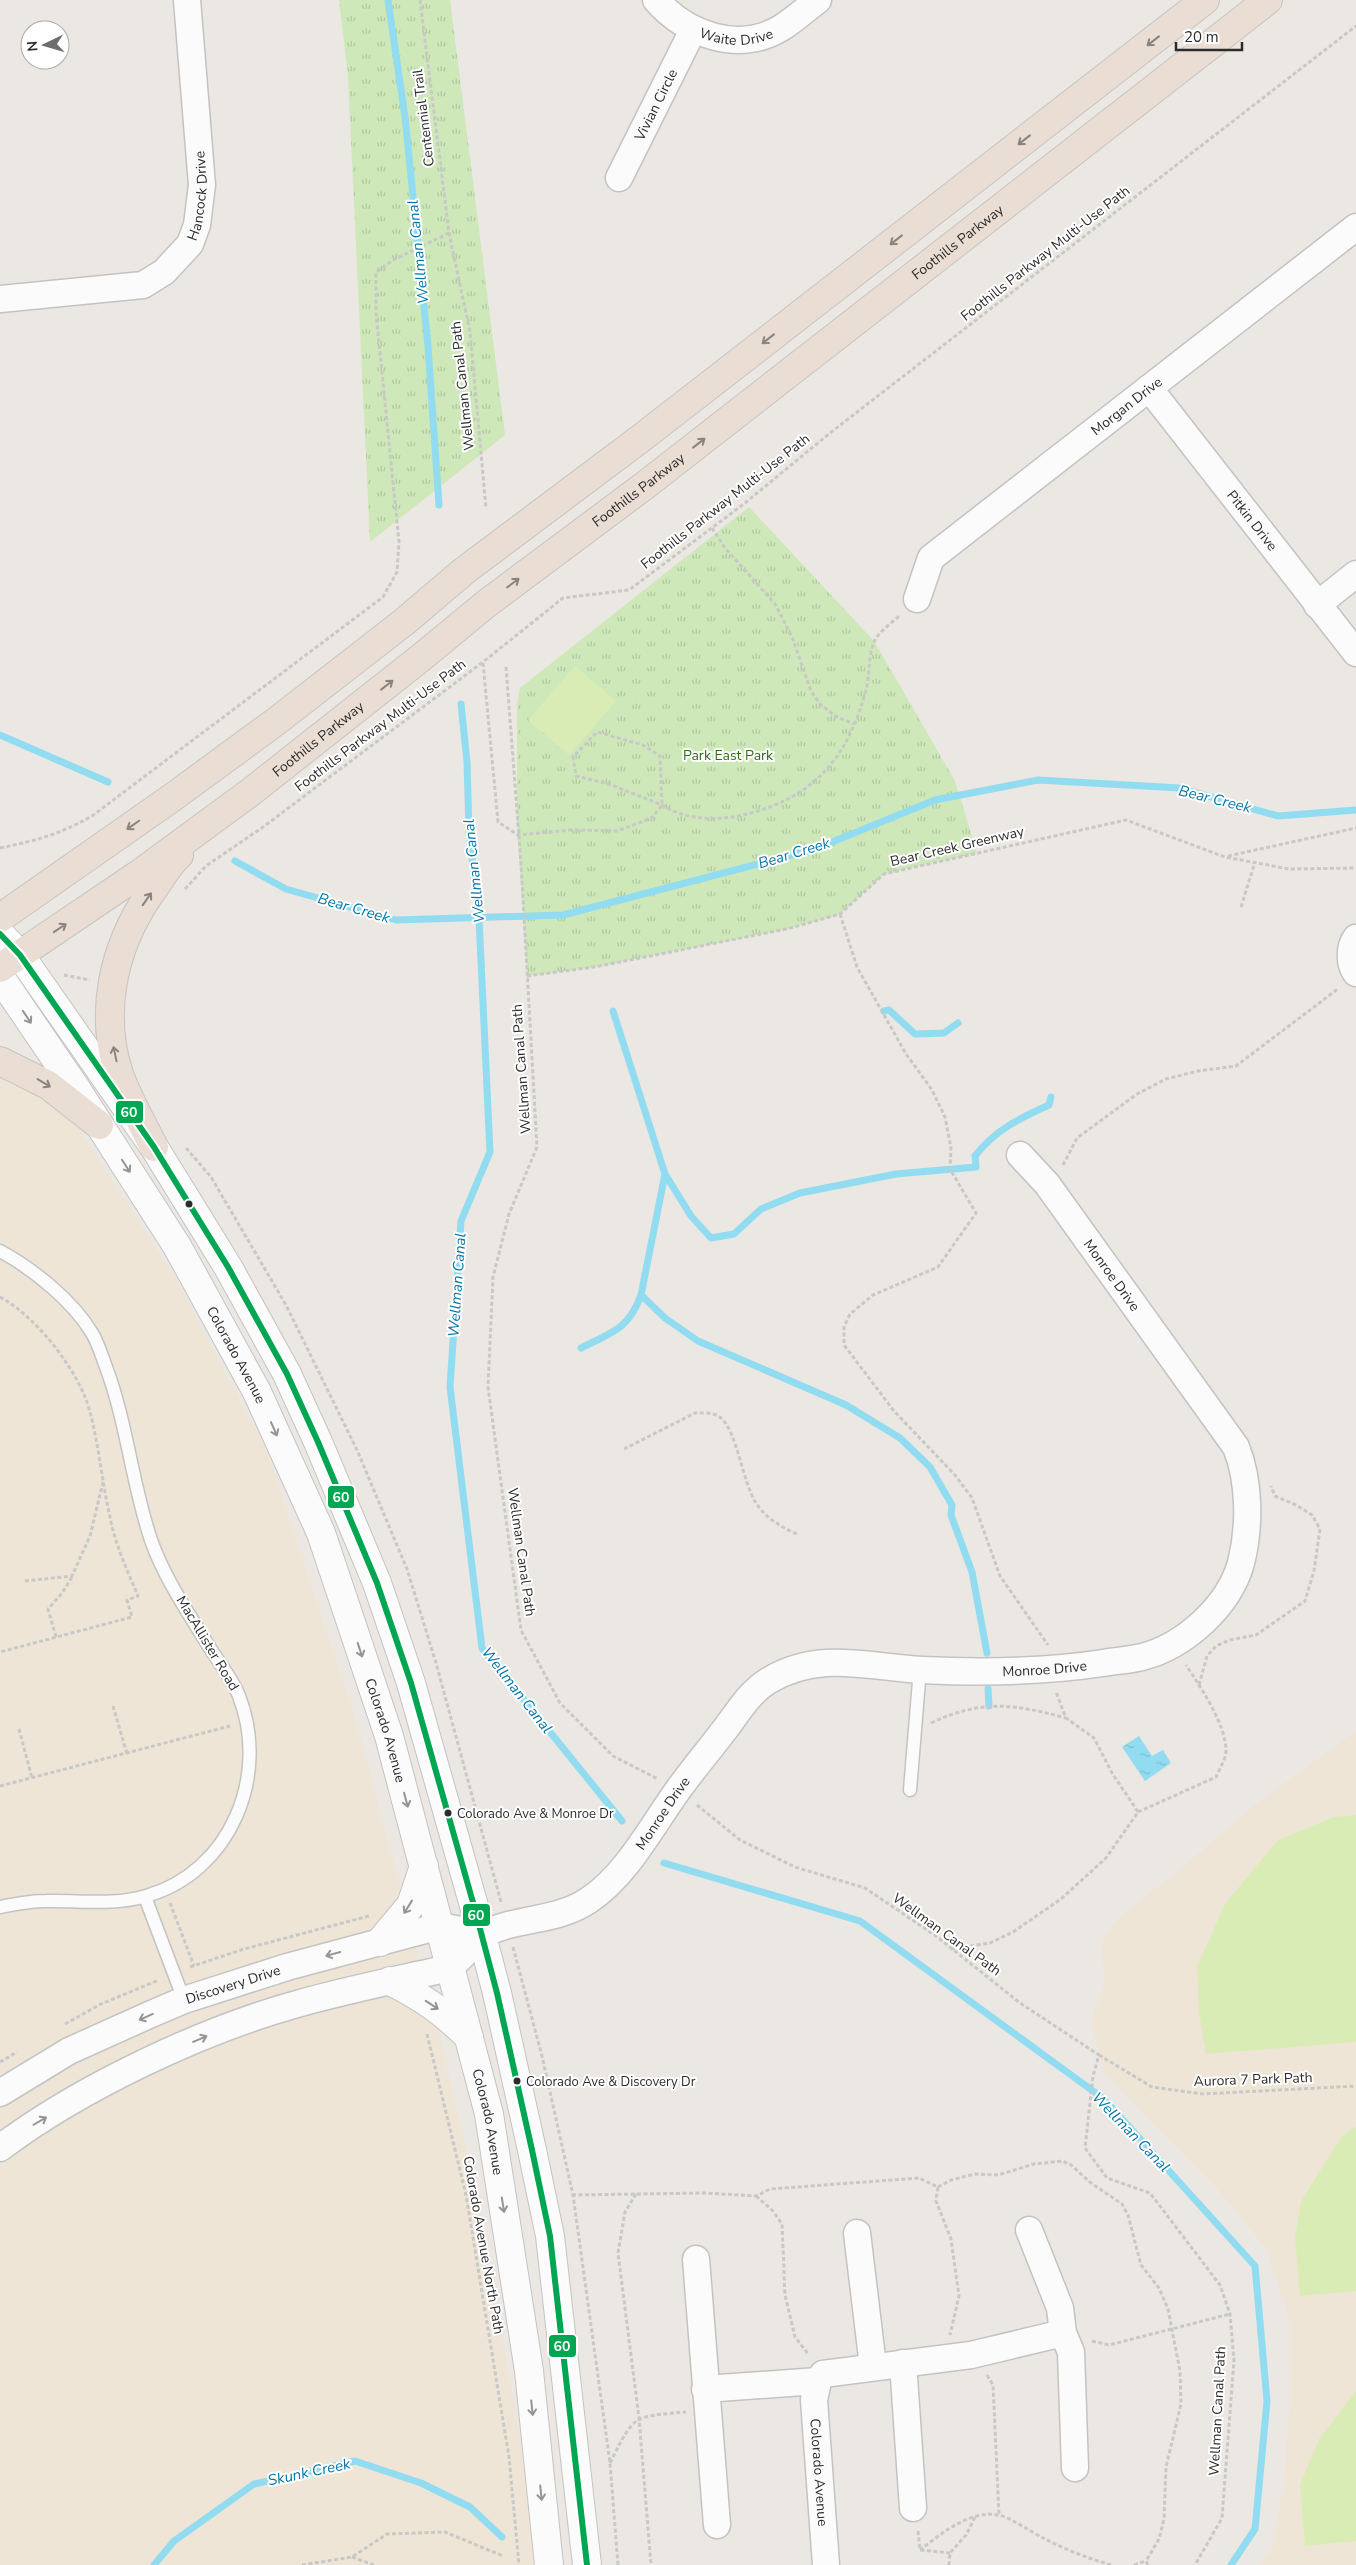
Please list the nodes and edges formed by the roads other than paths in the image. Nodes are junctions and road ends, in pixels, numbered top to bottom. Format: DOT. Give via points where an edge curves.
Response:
graph roads {
  1 [pos="187,0"];
  2 [pos="656,0"];
  3 [pos="818,0"];
  4 [pos="1205,0"];
  5 [pos="1268,0"];
  6 [pos="693,30"];
  7 [pos="619,178"];
  8 [pos="1356,227"];
  9 [pos="0,299"];
  10 [pos="1149,388"];
  11 [pos="1356,574"];
  12 [pos="917,599"];
  13 [pos="1317,604"];
  14 [pos="1356,653"];
  15 [pos="252,791"];
  16 [pos="0,918"];
  17 [pos="0,934"];
  18 [pos="1356,938"];
  19 [pos="10,962"];
  20 [pos="1354,971"];
  21 [pos="0,976"];
  22 [pos="0,1061"];
  23 [pos="99,1125"];
  24 [pos="154,1147"];
  25 [pos="1020,1155"];
  26 [pos="0,1251"];
  27 [pos="920,1670"];
  28 [pos="910,1790"];
  29 [pos="424,1866"];
  30 [pos="145,1897"];
  31 [pos="0,1907"];
  32 [pos="440,1926"];
  33 [pos="482,1934"];
  34 [pos="380,1942"];
  35 [pos="451,1966"];
  36 [pos="390,1981"];
  37 [pos="184,2000"];
  38 [pos="469,2037"];
  39 [pos="0,2093"];
  40 [pos="0,2148"];
  41 [pos="1029,2230"];
  42 [pos="857,2233"];
  43 [pos="696,2259"];
  44 [pos="1063,2333"];
  45 [pos="903,2363"];
  46 [pos="873,2366"];
  47 [pos="820,2377"];
  48 [pos="706,2399"];
  49 [pos="1075,2468"];
  50 [pos="913,2508"];
  51 [pos="717,2525"];
  52 [pos="549,2565"];
  53 [pos="587,2565"];
  54 [pos="826,2565"];
  1 -- 9 [label="street, Hancock Drive" via="202,185 197,225 190,244 164,272 143,285"];
  2 -- 6 [label="street, Waite Drive" via="670,16"];
  3 -- 6 [label="street, Waite Drive" via="780,29 754,38 728,39"];
  4 -- 16 [label="highway, one-way" via="640,439 464,571 404,622 274,722"];
  15 -- 5 [label="highway, Foothills Parkway, one-way" via="486,604 644,486"];
  6 -- 7 [label="street, Vivian Circle"];
  8 -- 10 [label="street, Morgan Drive"];
  10 -- 12 [label="street, Morgan Drive" via="931,558"];
  10 -- 13 [label="street, Pitkin Drive"];
  11 -- 13 [label="street"];
  13 -- 14 [label="street, Pitkin Drive"];
  19 -- 15 [label="highway, Foothills Parkway, one-way" via="139,874"];
  24 -- 15 [label="highway, one-way" via="128,1095 114,1054 110,1009 117,959 141,908 176,858"];
  17 -- 19 [label="main road"];
  18 -- 20 [label="street" via="1350,953"];
  19 -- 24 [label="main road"];
  21 -- 23 [label="main road, Colorado Avenue, one-way"];
  22 -- 23 [label="highway, one-way" via="48,1086"];
  23 -- 29 [label="main road, Colorado Avenue, one-way" via="177,1246 257,1392 321,1534 389,1736"];
  24 -- 33 [label="main road" via="228,1267 287,1374 377,1583 411,1683"];
  25 -- 27 [label="street, Monroe Drive" via="1047,1184 1236,1447 1246,1489 1246,1544 1236,1580 1218,1608 1186,1636 1144,1657 1055,1669"];
  26 -- 30 [label="lane, MacAllister Road" via="22,1263 56,1290 92,1333 116,1394 142,1514 157,1556 239,1694 248,1726 251,1758 246,1791 235,1822 217,1849 194,1872 165,1890"];
  27 -- 28 [label="lane"];
  27 -- 33 [label="street, Monroe Drive" via="817,1662 766,1682 748,1699 648,1835 590,1900 560,1915"];
  29 -- 32 [label="main road, Colorado Avenue"];
  29 -- 34 [label="main road, one-way" via="411,1905"];
  30 -- 31 [label="lane, MacAllister Road" via="113,1903 43,1901"];
  30 -- 37 [label="lane"];
  32 -- 33 [label="street, Discovery Drive"];
  32 -- 34 [label="street, Discovery Drive"];
  32 -- 35 [label="main road, Colorado Avenue"];
  33 -- 35 [label="street"];
  33 -- 53 [label="main road" via="542,2197 558,2300"];
  34 -- 37 [label="street, Discovery Drive, one-way" via="287,1966"];
  35 -- 36 [label="street"];
  35 -- 38 [label="main road, Colorado Avenue"];
  36 -- 38 [label="main road, one-way" via="441,2010"];
  40 -- 36 [label="street, one-way" via="24,2130 102,2085 200,2038 294,2005"];
  37 -- 39 [label="street, Discovery Drive, one-way" via="69,2051"];
  38 -- 52 [label="main road, Colorado Avenue, one-way" via="489,2114 527,2362"];
  41 -- 44 [label="street" via="1060,2308"];
  42 -- 46 [label="street"];
  43 -- 48 [label="street"];
  44 -- 45 [label="street" via="944,2360"];
  44 -- 49 [label="street" via="1070,2352"];
  45 -- 46 [label="street"];
  45 -- 50 [label="street"];
  46 -- 47 [label="street"];
  47 -- 48 [label="street"];
  47 -- 54 [label="street, Colorado Avenue" via="814,2400"];
  48 -- 51 [label="street"];
}
